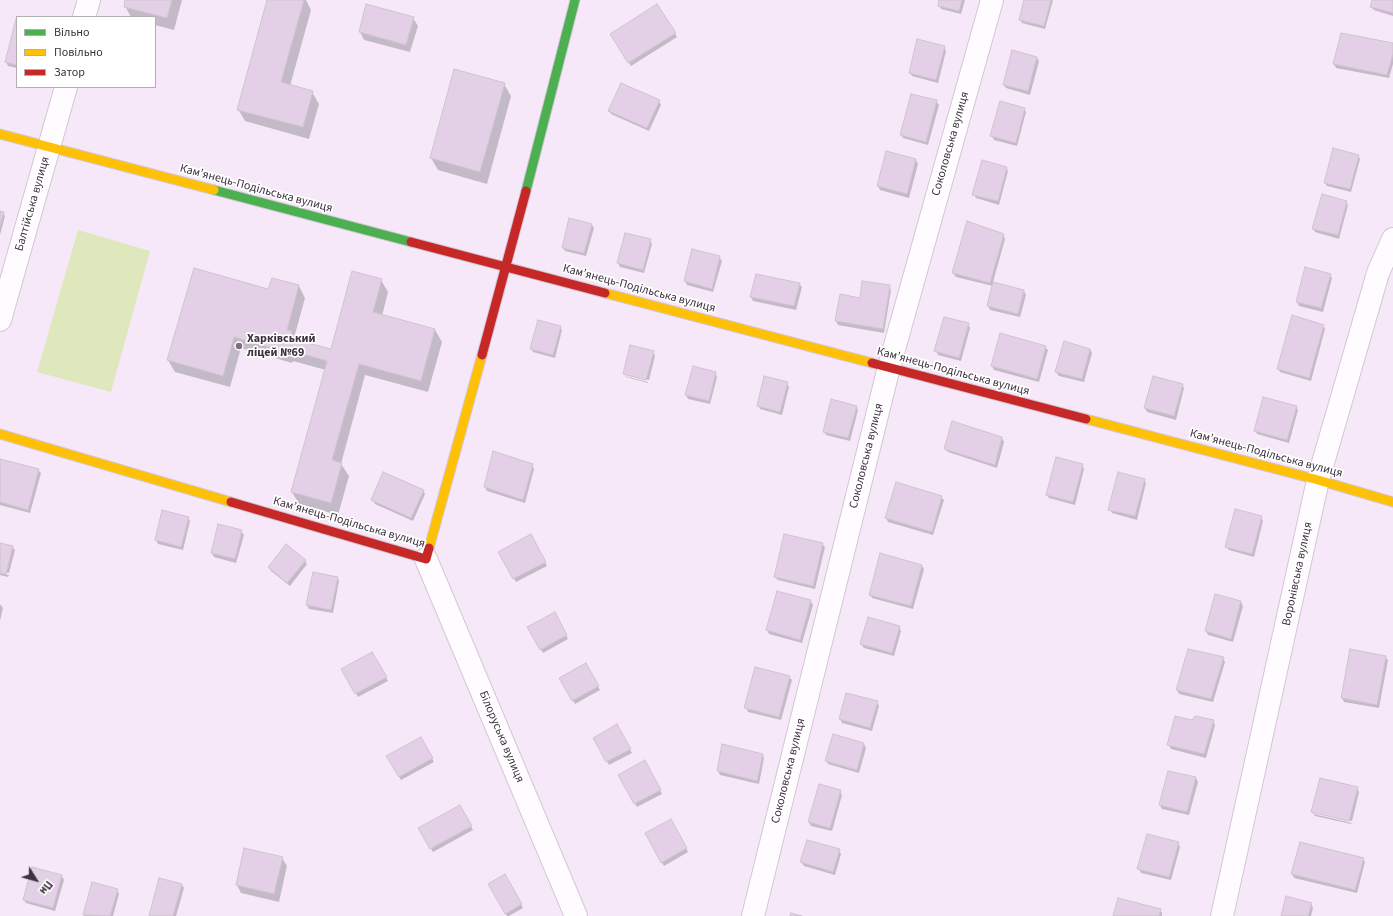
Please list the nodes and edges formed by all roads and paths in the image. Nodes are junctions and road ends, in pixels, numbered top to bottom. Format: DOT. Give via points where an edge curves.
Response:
graph roads {
  1 [pos="89,0"];
  2 [pos="575,0"];
  3 [pos="992,0"];
  4 [pos="84,16"];
  5 [pos="66,88"];
  6 [pos="0,134"];
  7 [pos="49,147"];
  8 [pos="1393,239"];
  9 [pos="506,267"];
  10 [pos="0,320"];
  11 [pos="889,367"];
  12 [pos="0,434"];
  13 [pos="1318,480"];
  14 [pos="1393,502"];
  15 [pos="426,559"];
  16 [pos="576,916"];
  17 [pos="754,916"];
  18 [pos="1222,916"];
  1 -- 4 [label="street"];
  2 -- 9 [label="street, Кам’янець-Подільська вулиця"];
  3 -- 11 [label="street, Соколовська вулиця"];
  5 -- 7 [label="street, Балтійська вулиця"];
  6 -- 7 [label="street, Кам’янець-Подільська вулиця"];
  7 -- 9 [label="street, Кам’янець-Подільська вулиця"];
  7 -- 10 [label="street, Балтійська вулиця"];
  8 -- 13 [label="street, Воронівська вулиця" via="1378,273"];
  9 -- 11 [label="street, Кам’янець-Подільська вулиця"];
  9 -- 15 [label="street, Кам’янець-Подільська вулиця"];
  11 -- 13 [label="street, Кам’янець-Подільська вулиця"];
  11 -- 17 [label="street, Соколовська вулиця"];
  12 -- 15 [label="street, Кам’янець-Подільська вулиця"];
  13 -- 14 [label="street, Кам’янець-Подільська вулиця"];
  13 -- 18 [label="street, Воронівська вулиця"];
  15 -- 16 [label="street, Білоруська вулиця"];
}
